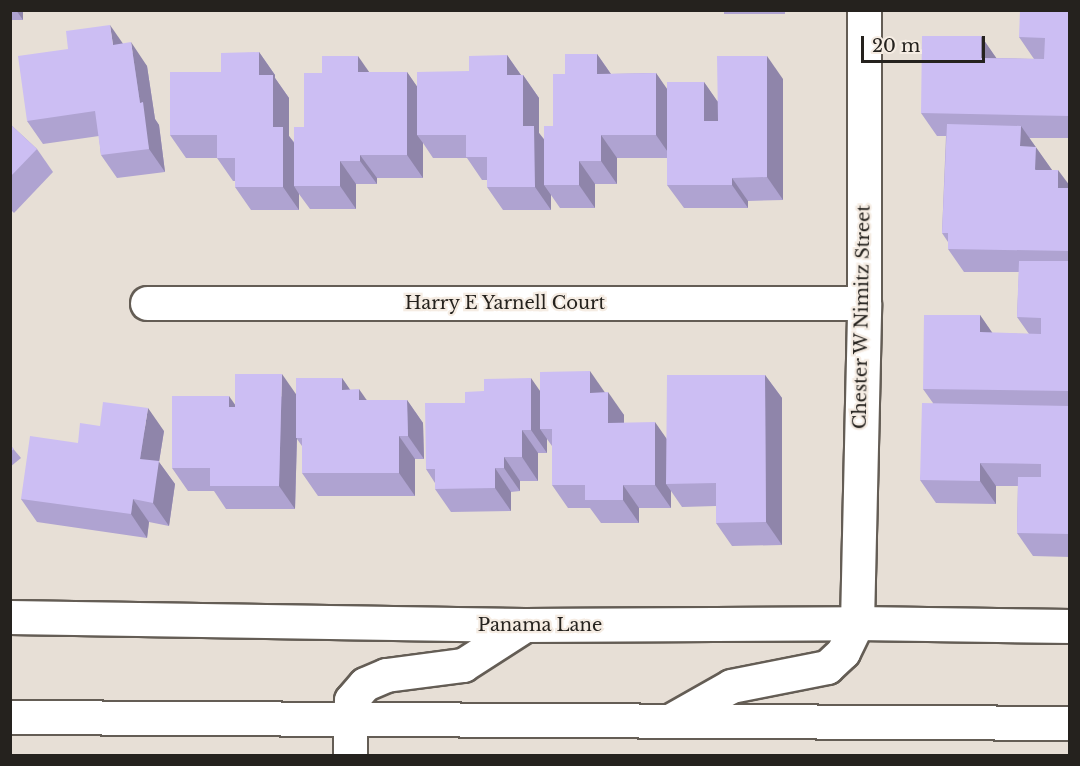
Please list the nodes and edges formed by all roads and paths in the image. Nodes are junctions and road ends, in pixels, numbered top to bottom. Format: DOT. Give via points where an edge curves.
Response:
graph roads {
  1 [pos="864,10"];
  2 [pos="147,303"];
  3 [pos="864,303"];
  4 [pos="10,617"];
  5 [pos="856,623"];
  6 [pos="525,626"];
  7 [pos="1070,626"];
  8 [pos="10,717"];
  9 [pos="350,720"];
  10 [pos="669,721"];
  11 [pos="1070,723"];
  12 [pos="350,756"];
  1 -- 3 [label="main road, Chester W Nimitz Street"];
  2 -- 3 [label="main road, Harry E Yarnell Court"];
  3 -- 5 [label="main road, Chester W Nimitz Street"];
  4 -- 6 [label="main road, Panama Lane"];
  5 -- 6 [label="main road, Panama Lane"];
  5 -- 7 [label="main road, Panama Lane"];
  5 -- 10 [label="main road" via="843,652 827,667 731,686"];
  6 -- 9 [label="main road" via="463,665 386,675 365,684 351,700"];
  8 -- 9 [label="main road"];
  9 -- 10 [label="main road"];
  9 -- 12 [label="main road"];
  10 -- 11 [label="main road"];
}
